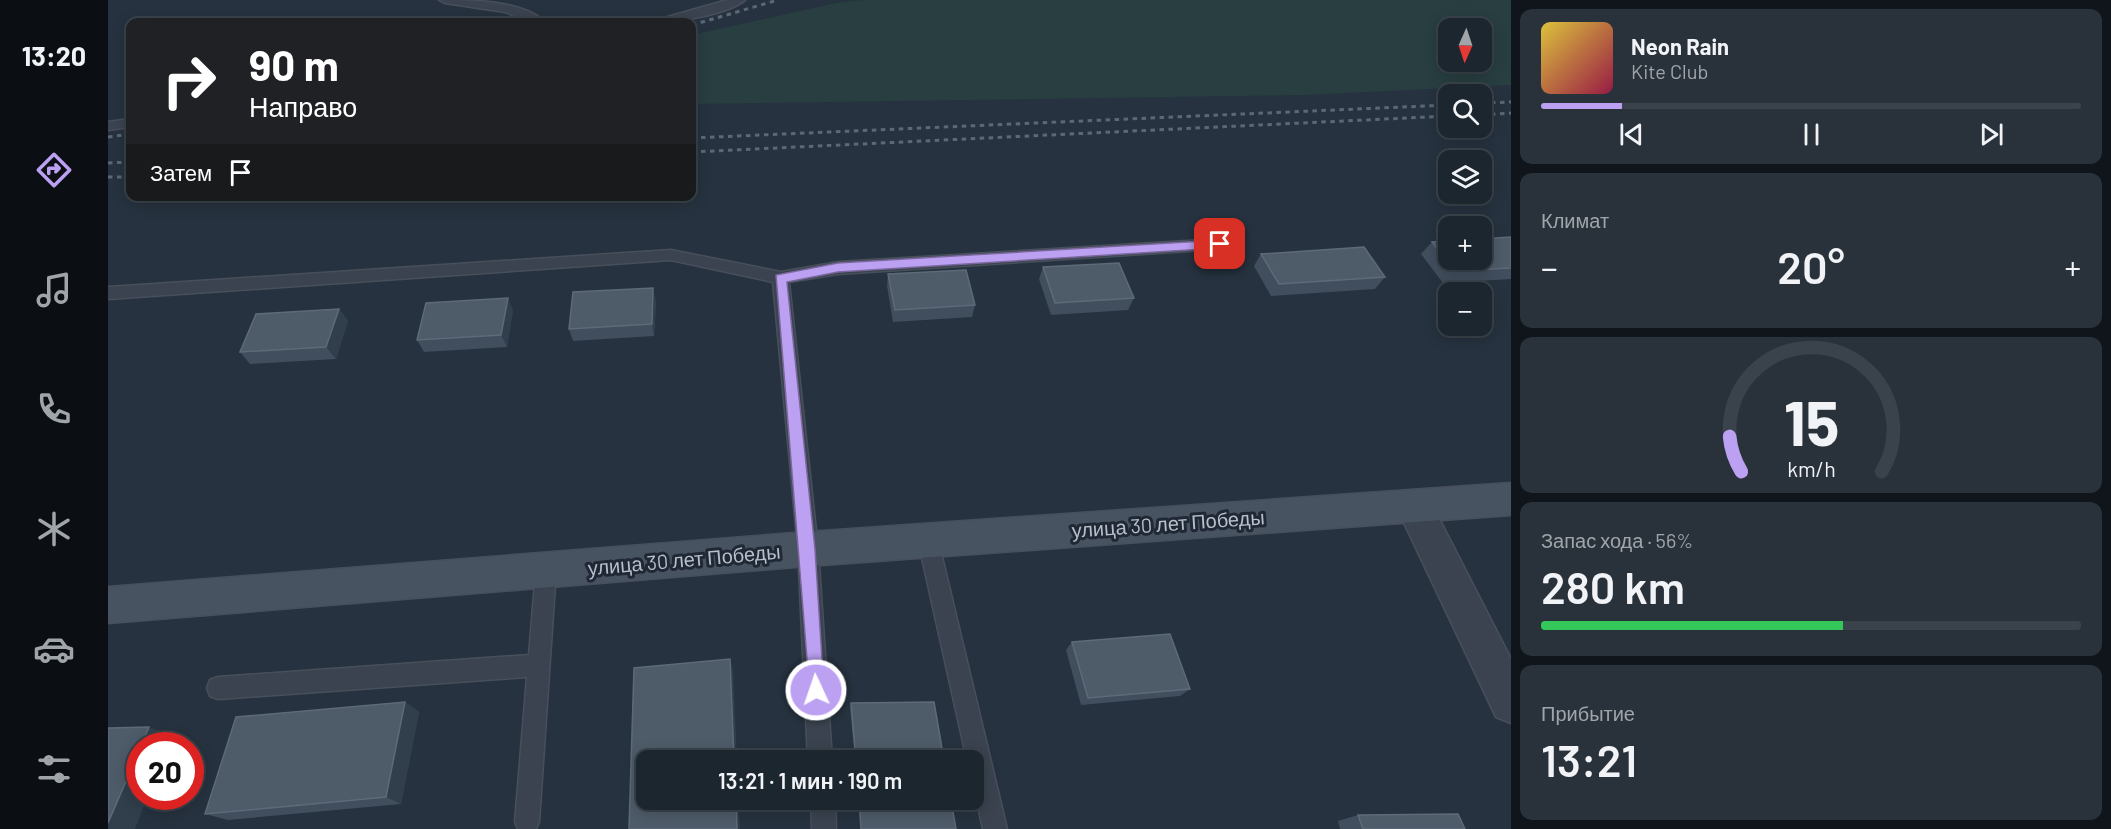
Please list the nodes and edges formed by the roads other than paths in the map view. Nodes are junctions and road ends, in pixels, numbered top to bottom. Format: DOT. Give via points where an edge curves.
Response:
graph roads {
  1 [pos="446,0"];
  2 [pos="739,0"];
  3 [pos="530,18"];
  4 [pos="677,18"];
  5 [pos="126,124"];
  6 [pos="108,126"];
  7 [pos="1220,244"];
  8 [pos="781,278"];
  9 [pos="108,293"];
  10 [pos="1511,499"];
  11 [pos="1414,506"];
  12 [pos="928,540"];
  13 [pos="808,549"];
  14 [pos="546,570"];
  15 [pos="108,605"];
  16 [pos="539,665"];
  17 [pos="218,688"];
  18 [pos="1511,702"];
  19 [pos="819,750"];
  20 [pos="823,810"];
  21 [pos="527,822"];
  22 [pos="824,829"];
  23 [pos="994,829"];
  1 -- 3 [label="lane" via="508,9"];
  2 -- 4 [label="lane"];
  5 -- 6 [label="lane"];
  7 -- 8 [label="lane" via="838,268"];
  8 -- 9 [label="lane" via="671,255"];
  8 -- 13 [label="lane"];
  10 -- 11 [label="main road, улица 30 лет Победы"];
  11 -- 12 [label="main road, улица 30 лет Победы"];
  11 -- 18 [label="street"];
  12 -- 13 [label="main road, улица 30 лет Победы"];
  12 -- 23 [label="lane"];
  13 -- 14 [label="main road, улица 30 лет Победы"];
  13 -- 19 [label="lane"];
  14 -- 15 [label="main road, улица 30 лет Победы"];
  14 -- 16 [label="lane"];
  16 -- 17 [label="lane"];
  16 -- 21 [label="lane"];
  20 -- 22 [label="lane"];
}
